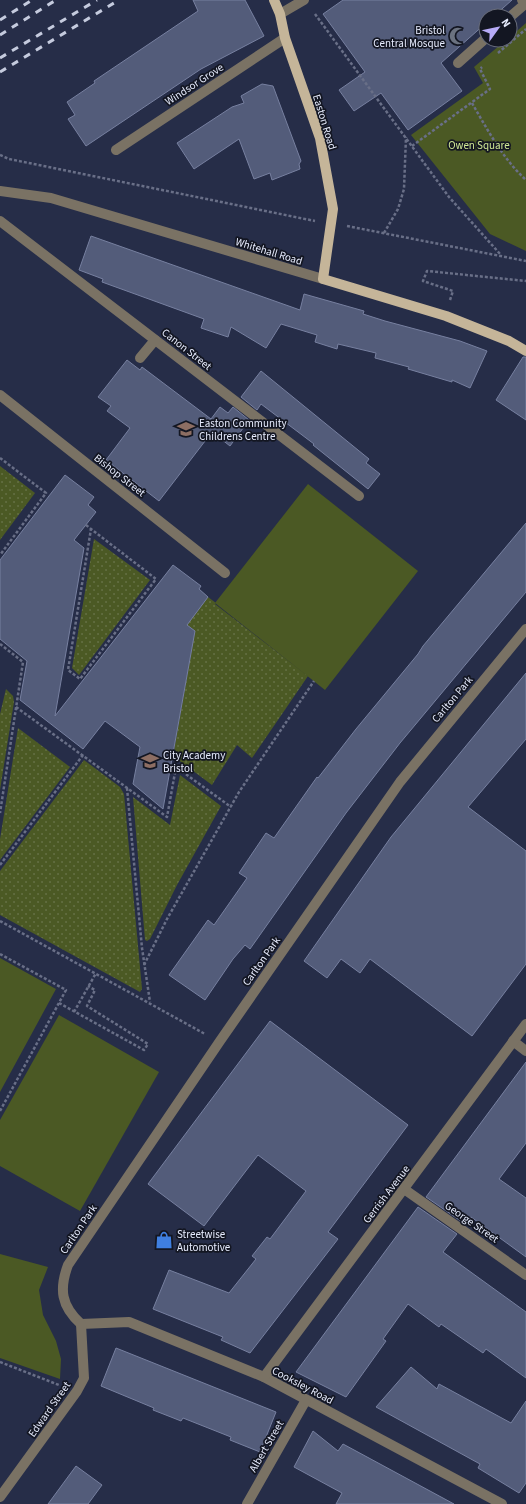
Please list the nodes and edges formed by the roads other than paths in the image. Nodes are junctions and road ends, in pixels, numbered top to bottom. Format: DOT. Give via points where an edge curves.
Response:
graph roads {
  1 [pos="274,0"];
  2 [pos="304,0"];
  3 [pos="280,14"];
  4 [pos="285,38"];
  5 [pos="478,45"];
  6 [pos="458,63"];
  7 [pos="116,150"];
  8 [pos="0,191"];
  9 [pos="0,221"];
  10 [pos="323,279"];
  11 [pos="155,340"];
  12 [pos="526,351"];
  13 [pos="140,358"];
  14 [pos="0,395"];
  15 [pos="359,496"];
  16 [pos="224,573"];
  17 [pos="526,629"];
  18 [pos="526,1024"];
  19 [pos="513,1042"];
  20 [pos="526,1051"];
  21 [pos="404,1189"];
  22 [pos="526,1275"];
  23 [pos="81,1324"];
  24 [pos="264,1377"];
  25 [pos="306,1400"];
  26 [pos="0,1497"];
  27 [pos="247,1504"];
  28 [pos="502,1504"];
  1 -- 3 [label="main road, Easton Road"];
  2 -- 3 [label="street"];
  3 -- 4 [label="main road, Easton Road"];
  4 -- 7 [label="street, Windsor Grove"];
  4 -- 10 [label="main road, Easton Road" via="320,138 333,209"];
  5 -- 6 [label="street"];
  8 -- 10 [label="street, Whitehall Road" via="51,198"];
  9 -- 11 [label="street, Canon Street"];
  10 -- 12 [label="main road, Whitehall Road" via="446,316 509,341"];
  11 -- 13 [label="street"];
  11 -- 15 [label="street, Canon Street"];
  14 -- 16 [label="street, Bishop Street"];
  17 -- 23 [label="street, Carlton Park" via="400,782 68,1265 63,1278 62,1293 68,1309"];
  18 -- 19 [label="street, Gerrish Avenue"];
  19 -- 20 [label="street"];
  19 -- 21 [label="street, Gerrish Avenue"];
  21 -- 22 [label="street, George Street"];
  21 -- 24 [label="street, Gerrish Avenue"];
  23 -- 24 [label="street, Cooksley Road" via="129,1322"];
  23 -- 26 [label="street, Edward Street" via="84,1378"];
  24 -- 25 [label="street, Cooksley Road"];
  25 -- 27 [label="street, Albert Street"];
  25 -- 28 [label="street, Cooksley Road"];
}
